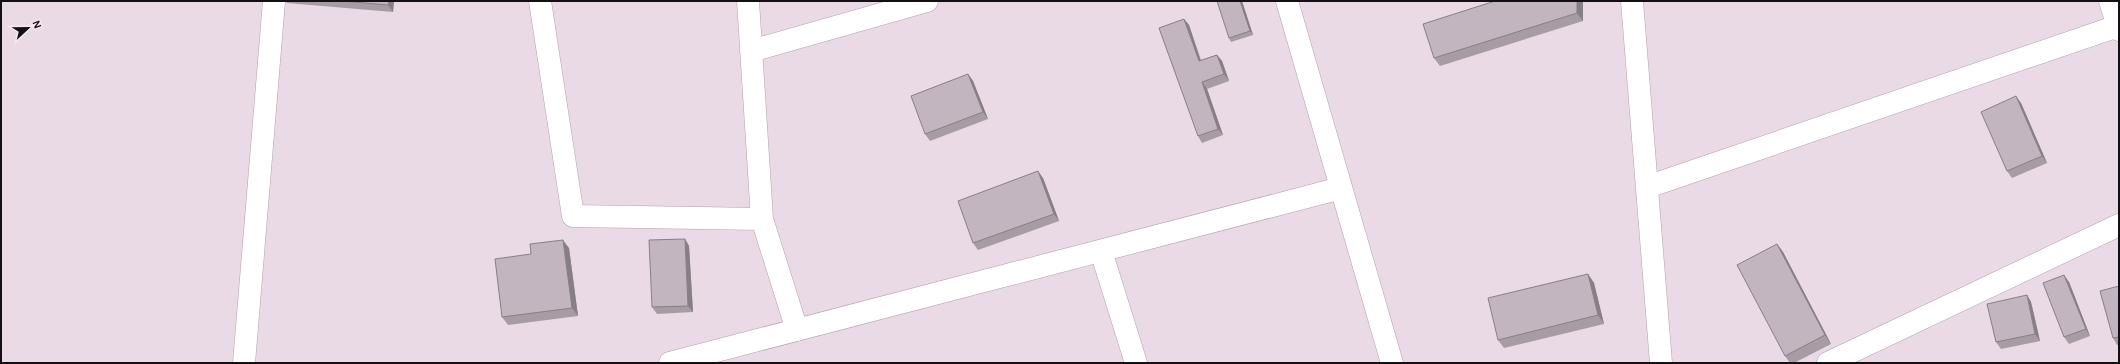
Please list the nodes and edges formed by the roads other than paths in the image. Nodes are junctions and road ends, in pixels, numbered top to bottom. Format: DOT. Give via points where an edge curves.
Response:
graph roads {
  1 [pos="274,1"];
  2 [pos="540,1"];
  3 [pos="748,1"];
  4 [pos="927,1"];
  5 [pos="1287,1"];
  6 [pos="1632,1"];
  7 [pos="2110,1"];
  8 [pos="2118,28"];
  9 [pos="751,52"];
  10 [pos="1647,187"];
  11 [pos="1341,188"];
  12 [pos="762,220"];
  13 [pos="2119,225"];
  14 [pos="1101,251"];
  15 [pos="797,330"];
  16 [pos="244,363"];
  17 [pos="670,363"];
  18 [pos="1136,363"];
  19 [pos="1392,363"];
  20 [pos="1661,363"];
  21 [pos="1828,363"];
  1 -- 16 [label="street"];
  2 -- 12 [label="street" via="573,216"];
  3 -- 9 [label="street"];
  4 -- 9 [label="street"];
  5 -- 11 [label="street"];
  6 -- 10 [label="street"];
  7 -- 8 [label="street"];
  8 -- 10 [label="street"];
  9 -- 12 [label="street"];
  10 -- 20 [label="street"];
  11 -- 14 [label="street"];
  11 -- 19 [label="street"];
  12 -- 15 [label="street"];
  13 -- 21 [label="street"];
  14 -- 15 [label="street"];
  14 -- 18 [label="street"];
  15 -- 17 [label="street"];
}
